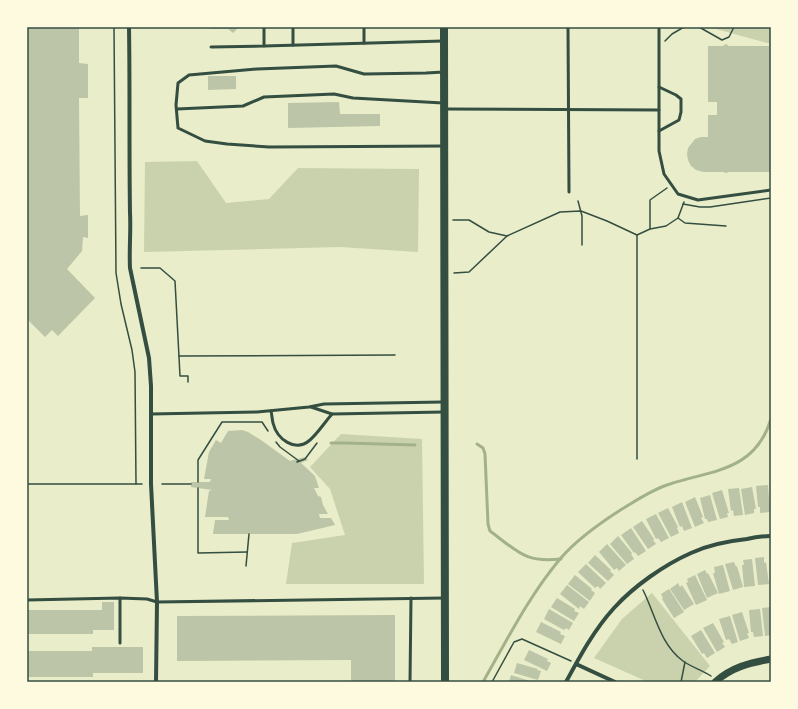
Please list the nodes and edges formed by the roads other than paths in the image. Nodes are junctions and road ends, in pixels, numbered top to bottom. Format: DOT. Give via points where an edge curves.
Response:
graph roads {
  1 [pos="129,27"];
  2 [pos="264,27"];
  3 [pos="293,27"];
  4 [pos="364,27"];
  5 [pos="444,27"];
  6 [pos="568,27"];
  7 [pos="659,27"];
  8 [pos="445,41"];
  9 [pos="364,43"];
  10 [pos="293,45"];
  11 [pos="264,46"];
  12 [pos="211,47"];
  13 [pos="445,71"];
  14 [pos="659,88"];
  15 [pos="445,106"];
  16 [pos="177,109"];
  17 [pos="568,109"];
  18 [pos="659,110"];
  19 [pos="659,131"];
  20 [pos="445,146"];
  21 [pos="771,190"];
  22 [pos="569,192"];
  23 [pos="445,402"];
  24 [pos="309,407"];
  25 [pos="271,411"];
  26 [pos="445,412"];
  27 [pos="151,414"];
  28 [pos="332,414"];
  29 [pos="771,536"];
  30 [pos="120,598"];
  31 [pos="411,598"];
  32 [pos="445,598"];
  33 [pos="27,600"];
  34 [pos="157,602"];
  35 [pos="120,643"];
  36 [pos="771,659"];
  37 [pos="576,664"];
  38 [pos="156,682"];
  39 [pos="410,682"];
  40 [pos="445,682"];
  41 [pos="566,682"];
  42 [pos="616,682"];
  43 [pos="715,682"];
  1 -- 27 [label="street" via="129,258 149,358"];
  2 -- 11 [label="lane"];
  3 -- 10 [label="lane"];
  4 -- 9 [label="lane"];
  5 -- 8 [label="main road"];
  6 -- 17 [label="lane"];
  7 -- 14 [label="lane"];
  8 -- 9 [label="lane"];
  8 -- 13 [label="main road"];
  9 -- 10 [label="lane"];
  10 -- 11 [label="lane"];
  11 -- 12 [label="lane"];
  13 -- 15 [label="main road"];
  13 -- 16 [label="lane" via="364,74 336,66 189,75 178,83"];
  14 -- 18 [label="lane"];
  14 -- 19 [label="lane" via="680,99 681,112 679,120"];
  15 -- 16 [label="lane" via="334,94 264,97 243,106"];
  15 -- 17 [label="lane"];
  15 -- 20 [label="main road"];
  16 -- 20 [label="lane" via="178,128 206,142 269,147"];
  17 -- 18 [label="lane"];
  17 -- 22 [label="lane"];
  18 -- 19 [label="lane"];
  19 -- 21 [label="lane" via="659,151 664,174 678,194 698,200"];
  20 -- 23 [label="main road"];
  23 -- 24 [label="lane" via="324,404"];
  23 -- 26 [label="main road"];
  24 -- 25 [label="lane"];
  24 -- 28 [label="lane"];
  25 -- 27 [label="lane"];
  25 -- 28 [label="lane" via="273,424 283,440 297,446 310,440"];
  26 -- 28 [label="lane"];
  26 -- 32 [label="main road"];
  27 -- 34 [label="street" via="151,484"];
  29 -- 37 [label="street" via="711,546 691,553 657,572 614,608 588,642"];
  30 -- 33 [label="lane"];
  30 -- 34 [label="lane"];
  30 -- 35 [label="lane"];
  31 -- 32 [label="lane"];
  31 -- 34 [label="lane"];
  31 -- 39 [label="lane"];
  32 -- 40 [label="main road"];
  34 -- 38 [label="street"];
  36 -- 43 [label="street" via="733,669"];
  37 -- 41 [label="street"];
  37 -- 42 [label="street"];
}
